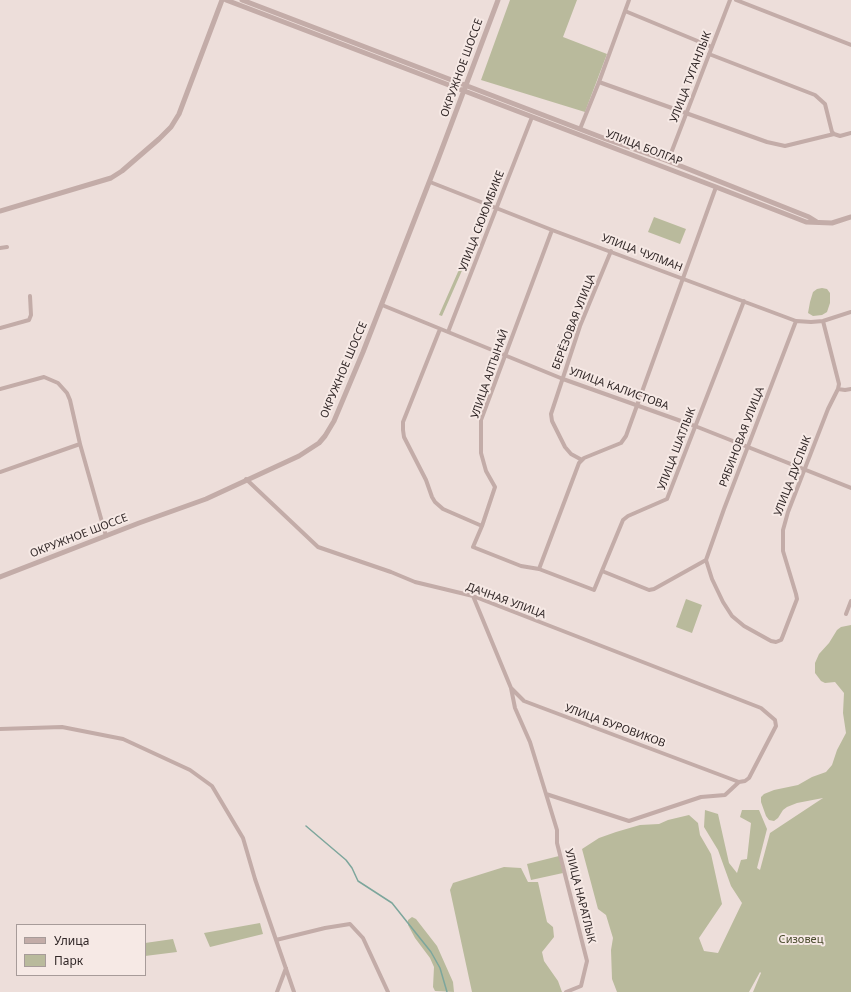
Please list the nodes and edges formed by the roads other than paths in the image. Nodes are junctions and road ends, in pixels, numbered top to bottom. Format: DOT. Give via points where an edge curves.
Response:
graph roads {
  1 [pos="222,0"];
  2 [pos="226,0"];
  3 [pos="242,0"];
  4 [pos="498,0"];
  5 [pos="629,0"];
  6 [pos="730,0"];
  7 [pos="736,0"];
  8 [pos="624,11"];
  9 [pos="851,45"];
  10 [pos="712,47"];
  11 [pos="709,54"];
  12 [pos="599,82"];
  13 [pos="466,85"];
  14 [pos="463,91"];
  15 [pos="687,112"];
  16 [pos="532,117"];
  17 [pos="580,129"];
  18 [pos="851,133"];
  19 [pos="834,134"];
  20 [pos="668,161"];
  21 [pos="430,182"];
  22 [pos="716,187"];
  23 [pos="497,208"];
  24 [pos="0,211"];
  25 [pos="851,217"];
  26 [pos="817,222"];
  27 [pos="552,230"];
  28 [pos="7,247"];
  29 [pos="0,248"];
  30 [pos="611,251"];
  31 [pos="682,278"];
  32 [pos="30,296"];
  33 [pos="744,301"];
  34 [pos="382,305"];
  35 [pos="851,312"];
  36 [pos="796,321"];
  37 [pos="823,321"];
  38 [pos="0,328"];
  39 [pos="440,329"];
  40 [pos="448,332"];
  41 [pos="506,356"];
  42 [pos="563,379"];
  43 [pos="0,389"];
  44 [pos="838,389"];
  45 [pos="851,389"];
  46 [pos="637,405"];
  47 [pos="695,426"];
  48 [pos="80,444"];
  49 [pos="748,447"];
  50 [pos="582,460"];
  51 [pos="804,469"];
  52 [pos="0,472"];
  53 [pos="246,480"];
  54 [pos="851,489"];
  55 [pos="482,526"];
  56 [pos="106,536"];
  57 [pos="706,560"];
  58 [pos="539,569"];
  59 [pos="602,571"];
  60 [pos="0,577"];
  61 [pos="473,596"];
  62 [pos="851,601"];
  63 [pos="846,614"];
  64 [pos="511,688"];
  65 [pos="0,729"];
  66 [pos="739,782"];
  67 [pos="546,794"];
  68 [pos="276,940"];
  69 [pos="286,968"];
  70 [pos="277,992"];
  71 [pos="294,992"];
  72 [pos="388,992"];
  73 [pos="566,992"];
  1 -- 24 [label="street" via="179,114 163,136 111,178"];
  2 -- 14 [label="street, УЛИЦА БОЛГАР"];
  3 -- 13 [label="street, УЛИЦА БОЛГАР"];
  4 -- 13 [label="street, ОКРУЖНОЕ ШОССЕ"];
  5 -- 8 [label="street"];
  6 -- 10 [label="street, УЛИЦА ТУГАНЛЫК"];
  7 -- 9 [label="street"];
  8 -- 10 [label="street"];
  8 -- 12 [label="street"];
  10 -- 11 [label="street, УЛИЦА ТУГАНЛЫК"];
  11 -- 15 [label="street, УЛИЦА ТУГАНЛЫК"];
  11 -- 19 [label="street" via="818,97 827,108"];
  12 -- 15 [label="street"];
  12 -- 17 [label="street"];
  13 -- 14 [label="street, ОКРУЖНОЕ ШОССЕ"];
  13 -- 17 [label="street, УЛИЦА БОЛГАР"];
  14 -- 16 [label="street, УЛИЦА БОЛГАР"];
  14 -- 21 [label="street, ОКРУЖНОЕ ШОССЕ"];
  15 -- 19 [label="street" via="767,142 785,146"];
  15 -- 20 [label="street, УЛИЦА ТУГАНЛЫК"];
  16 -- 22 [label="street, УЛИЦА БОЛГАР"];
  16 -- 23 [label="street, УЛИЦА СЮЮМБИКЕ"];
  17 -- 20 [label="street, УЛИЦА БОЛГАР"];
  18 -- 19 [label="street" via="840,136"];
  20 -- 26 [label="street, УЛИЦА БОЛГАР"];
  21 -- 23 [label="street, УЛИЦА ЧУЛМАН"];
  21 -- 34 [label="street, ОКРУЖНОЕ ШОССЕ"];
  22 -- 26 [label="street, УЛИЦА БОЛГАР" via="806,222"];
  22 -- 31 [label="street"];
  23 -- 27 [label="street, УЛИЦА ЧУЛМАН"];
  23 -- 40 [label="street, УЛИЦА СЮЮМБИКЕ"];
  25 -- 26 [label="street, УЛИЦА БОЛГАР" via="832,223"];
  27 -- 30 [label="street, УЛИЦА ЧУЛМАН"];
  27 -- 41 [label="street, УЛИЦА АЛТЫНАЙ"];
  28 -- 29 [label="street"];
  30 -- 31 [label="street, УЛИЦА ЧУЛМАН"];
  30 -- 42 [label="street, БЕРЁЗОВАЯ УЛИЦА" via="580,326"];
  31 -- 33 [label="street, УЛИЦА ЧУЛМАН"];
  31 -- 46 [label="street"];
  32 -- 38 [label="street" via="31,315 28,320"];
  33 -- 36 [label="street, УЛИЦА ЧУЛМАН"];
  33 -- 47 [label="street, УЛИЦА ШАТЛЫК"];
  34 -- 39 [label="street, УЛИЦА КАЛИСТОВА"];
  34 -- 53 [label="street, ОКРУЖНОЕ ШОССЕ" via="341,407 325,436 299,456"];
  35 -- 37 [label="street, УЛИЦА ЧУЛМАН"];
  36 -- 37 [label="street, УЛИЦА ЧУЛМАН"];
  36 -- 49 [label="street, РЯБИНОВАЯ УЛИЦА"];
  37 -- 44 [label="street" via="839,381"];
  39 -- 40 [label="street, УЛИЦА КАЛИСТОВА"];
  39 -- 55 [label="street" via="403,422 403,430 435,502 443,509"];
  40 -- 41 [label="street, УЛИЦА КАЛИСТОВА"];
  41 -- 42 [label="street, УЛИЦА КАЛИСТОВА"];
  41 -- 55 [label="street, УЛИЦА АЛТЫНАЙ" via="481,420 481,453 486,471 495,487"];
  42 -- 46 [label="street, УЛИЦА КАЛИСТОВА"];
  42 -- 50 [label="street, БЕРЁЗОВАЯ УЛИЦА" via="552,418 565,447"];
  43 -- 48 [label="street" via="44,377 58,383 70,400"];
  44 -- 45 [label="street"];
  44 -- 51 [label="street, УЛИЦА ДУСЛЫК"];
  46 -- 47 [label="street, УЛИЦА КАЛИСТОВА"];
  46 -- 50 [label="street" via="621,443"];
  47 -- 49 [label="street, УЛИЦА КАЛИСТОВА"];
  47 -- 59 [label="street, УЛИЦА ШАТЛЫК" via="667,499 625,518"];
  48 -- 52 [label="street"];
  48 -- 56 [label="street"];
  49 -- 51 [label="street, УЛИЦА КАЛИСТОВА"];
  49 -- 57 [label="street, РЯБИНОВАЯ УЛИЦА"];
  50 -- 58 [label="street"];
  51 -- 54 [label="street, УЛИЦА КАЛИСТОВА"];
  51 -- 57 [label="street, УЛИЦА ДУСЛЫК" via="783,530 783,551 796,599 781,640 771,641 732,616 722,602"];
  53 -- 56 [label="street, ОКРУЖНОЕ ШОССЕ" via="206,499"];
  53 -- 61 [label="street, ДАЧНАЯ УЛИЦА" via="318,546 415,582"];
  55 -- 58 [label="street, УЛИЦА АЛТЫНАЙ" via="473,547 521,566"];
  56 -- 60 [label="street, ОКРУЖНОЕ ШОССЕ"];
  57 -- 59 [label="street" via="649,590"];
  58 -- 59 [label="street, УЛИЦА ШАТЛЫК" via="594,590"];
  61 -- 64 [label="street, УЛИЦА БУРОВИКОВ"];
  61 -- 66 [label="street, ДАЧНАЯ УЛИЦА" via="762,708 775,720 775,730 749,778"];
  62 -- 63 [label="street"];
  64 -- 66 [label="street, УЛИЦА БУРОВИКОВ" via="528,703"];
  64 -- 67 [label="street, УЛИЦА НАРАТЛЫК" via="515,708 530,742"];
  65 -- 68 [label="street" via="62,727 122,739 190,770 212,786 244,838"];
  66 -- 67 [label="street" via="724,795 701,797 629,821"];
  67 -- 73 [label="street, УЛИЦА НАРАТЛЫК" via="557,830 557,843 587,961 581,986"];
  68 -- 69 [label="street"];
  68 -- 72 [label="street" via="350,924 363,938"];
  69 -- 70 [label="street"];
  69 -- 71 [label="street"];
}
